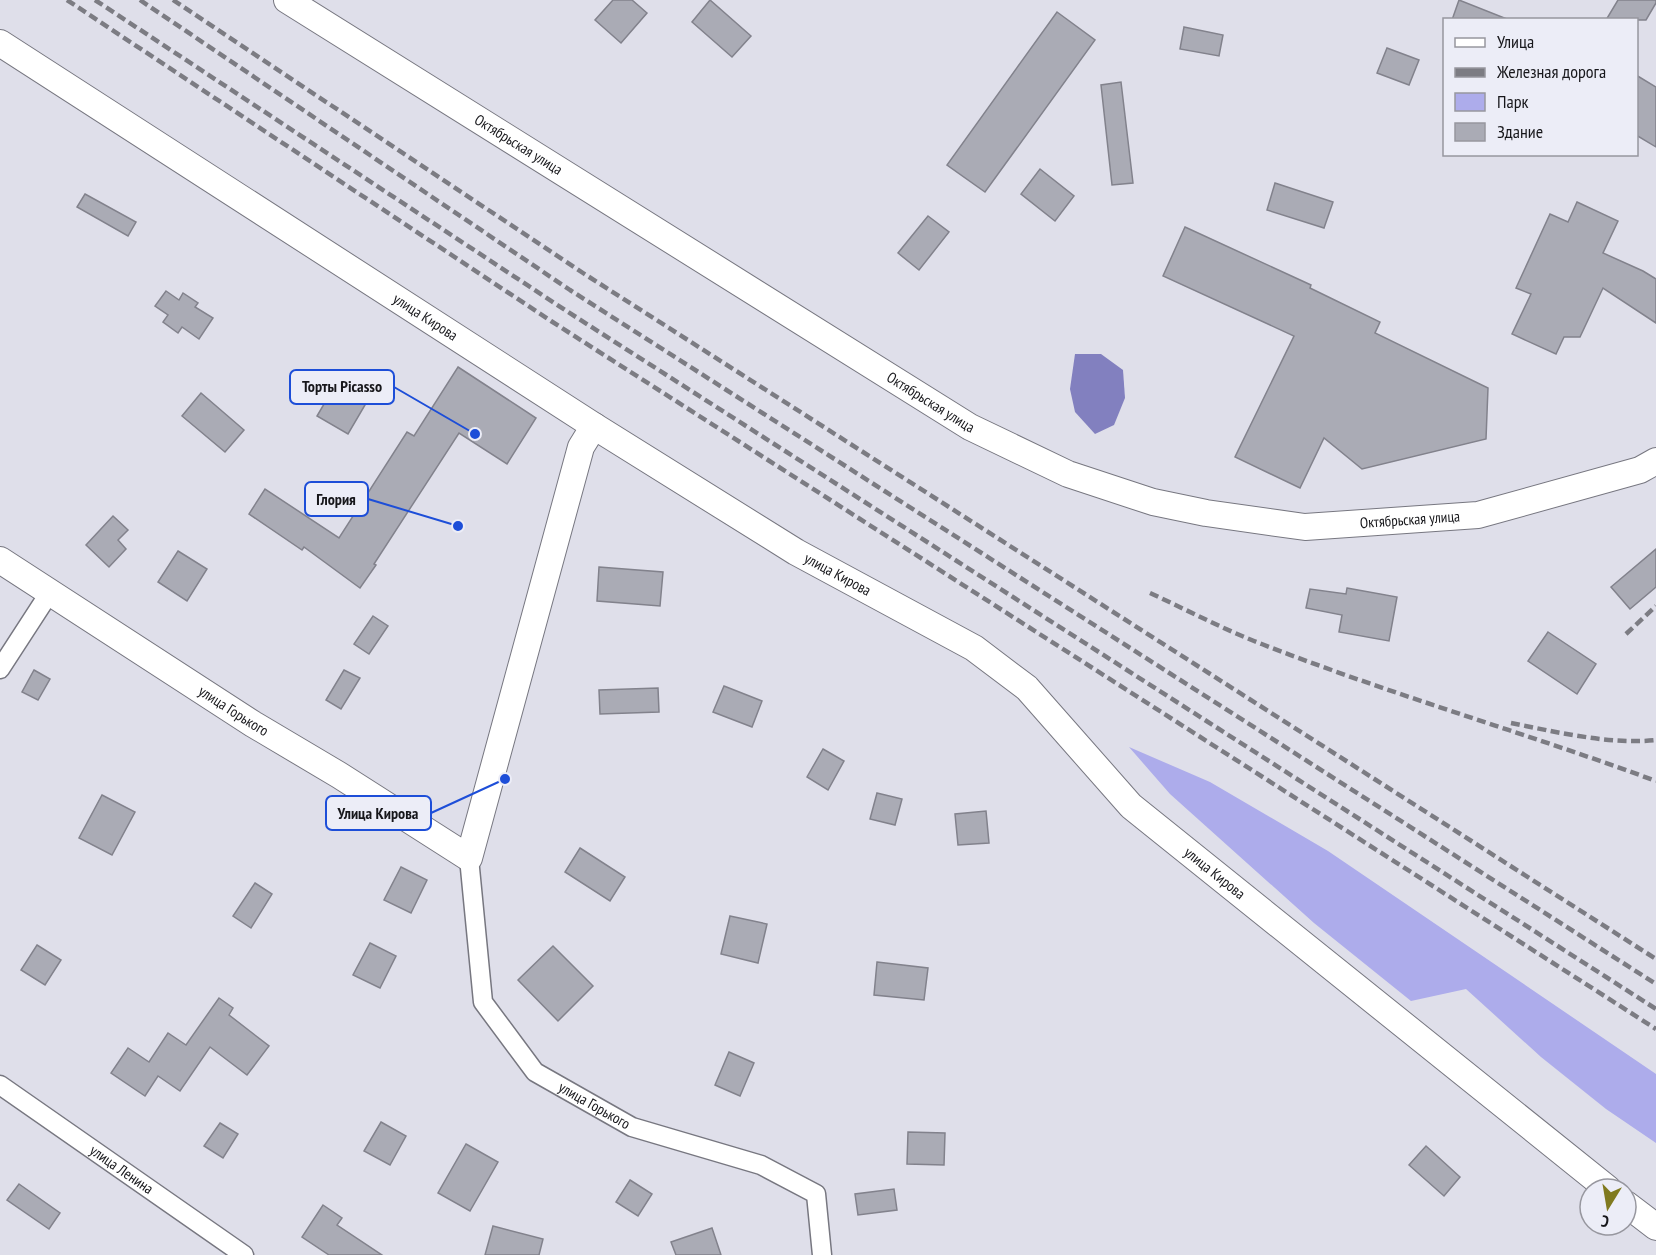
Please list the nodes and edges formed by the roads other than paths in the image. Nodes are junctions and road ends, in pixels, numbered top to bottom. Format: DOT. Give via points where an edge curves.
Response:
graph roads {
  1 [pos="287,0"];
  2 [pos="0,43"];
  3 [pos="594,426"];
  4 [pos="1656,461"];
  5 [pos="0,560"];
  6 [pos="50,592"];
  7 [pos="0,669"];
  8 [pos="469,858"];
  9 [pos="0,1085"];
  10 [pos="1593,1177"];
  11 [pos="1638,1213"];
  12 [pos="1656,1227"];
  13 [pos="244,1255"];
  14 [pos="822,1255"];
  1 -- 4 [label="street, Октябрьская улица" via="970,427 1068,474 1154,502 1305,527 1478,515 1640,470"];
  2 -- 3 [label="street, улица Кирова"];
  3 -- 8 [label="street, улица Горького" via="579,457"];
  3 -- 10 [label="street, улица Кирова" via="795,552 974,648 1027,688 1131,806"];
  5 -- 6 [label="street, улица Горького"];
  6 -- 7 [label="street"];
  6 -- 8 [label="street, улица Горького"];
  8 -- 14 [label="street, улица Горького" via="483,1002 535,1072 632,1127 761,1165 816,1194"];
  9 -- 13 [label="street, улица Ленина"];
  11 -- 12 [label="street"];
}
